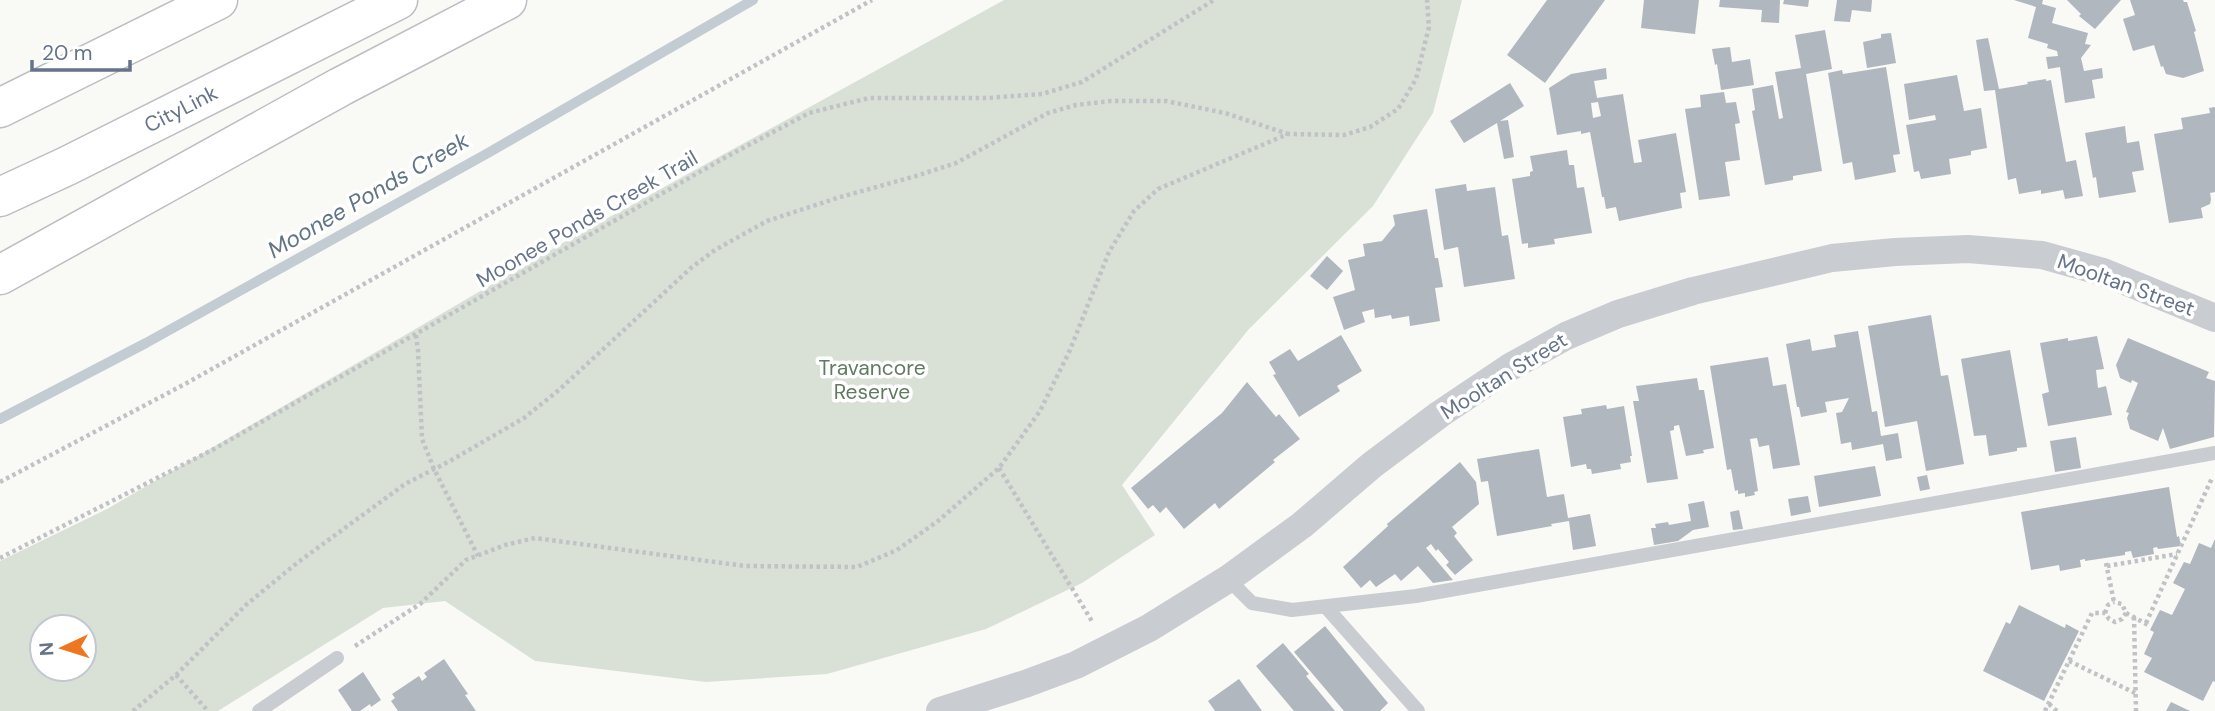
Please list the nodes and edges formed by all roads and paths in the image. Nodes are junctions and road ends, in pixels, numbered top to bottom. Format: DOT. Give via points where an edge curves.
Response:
graph roads {
  1 [pos="218,0"];
  2 [pos="398,0"];
  3 [pos="508,0"];
  4 [pos="872,0"];
  5 [pos="1214,0"];
  6 [pos="1427,0"];
  7 [pos="0,108"];
  8 [pos="1288,134"];
  9 [pos="0,197"];
  10 [pos="0,275"];
  11 [pos="2215,318"];
  12 [pos="416,335"];
  13 [pos="2215,453"];
  14 [pos="999,468"];
  15 [pos="434,469"];
  16 [pos="2215,471"];
  17 [pos="0,482"];
  18 [pos="2177,554"];
  19 [pos="478,556"];
  20 [pos="0,558"];
  21 [pos="1228,579"];
  22 [pos="2114,602"];
  23 [pos="1326,607"];
  24 [pos="2105,613"];
  25 [pos="2126,613"];
  26 [pos="2134,617"];
  27 [pos="1109,649"];
  28 [pos="337,658"];
  29 [pos="2069,661"];
  30 [pos="176,675"];
  31 [pos="2136,693"];
  32 [pos="2049,704"];
  33 [pos="133,711"];
  34 [pos="208,711"];
  35 [pos="259,711"];
  36 [pos="940,711"];
  37 [pos="1418,711"];
  38 [pos="2045,711"];
  39 [pos="2057,711"];
  40 [pos="2136,711"];
  1 -- 7 [label="highway"];
  2 -- 9 [label="highway, CityLink"];
  3 -- 10 [label="highway" via="340,86"];
  4 -- 17 [label="path"];
  5 -- 12 [label="path, Moonee Ponds Creek Trail" via="1082,82 1042,94 869,98 809,113"];
  6 -- 8 [label="path" via="1429,27 1416,79 1398,109 1370,127 1344,135"];
  8 -- 14 [label="path" via="1158,189 1134,211 1109,252 1040,411"];
  8 -- 15 [label="path" via="1225,113 1166,101 1076,105 1048,113 956,163 767,221 692,267 524,418"];
  11 -- 21 [label="street, Mooltan Street" via="2103,272 2042,255 1968,249 1832,258 1693,291 1576,331 1510,367 1431,421"];
  12 -- 15 [label="path" via="422,439"];
  12 -- 20 [label="path, Moonee Ponds Creek Trail" via="214,449"];
  13 -- 23 [label="lane" via="1416,596"];
  14 -- 19 [label="path" via="897,550 857,567 745,566 535,538"];
  14 -- 27 [label="path"];
  15 -- 19 [label="path"];
  15 -- 30 [label="path" via="405,484 297,563 247,604"];
  16 -- 18 [label="path"];
  18 -- 22 [label="path" via="2106,565"];
  18 -- 26 [label="path" via="2148,624"];
  19 -- 28 [label="path" via="466,560 420,604"];
  21 -- 23 [label="lane" via="1252,603 1292,610"];
  21 -- 27 [label="street, Mooltan Street"];
  22 -- 24 [label="path"];
  22 -- 25 [label="path" via="2122,604"];
  23 -- 37 [label="lane"];
  24 -- 25 [label="path" via="2115,622"];
  24 -- 29 [label="path" via="2092,613"];
  25 -- 26 [label="path"];
  26 -- 31 [label="path"];
  27 -- 36 [label="street, Mooltan Street" via="1025,684"];
  28 -- 35 [label="lane"];
  29 -- 31 [label="path"];
  29 -- 32 [label="path"];
  30 -- 33 [label="path"];
  30 -- 34 [label="path"];
  31 -- 40 [label="path"];
  32 -- 38 [label="path"];
  32 -- 39 [label="path"];
}
